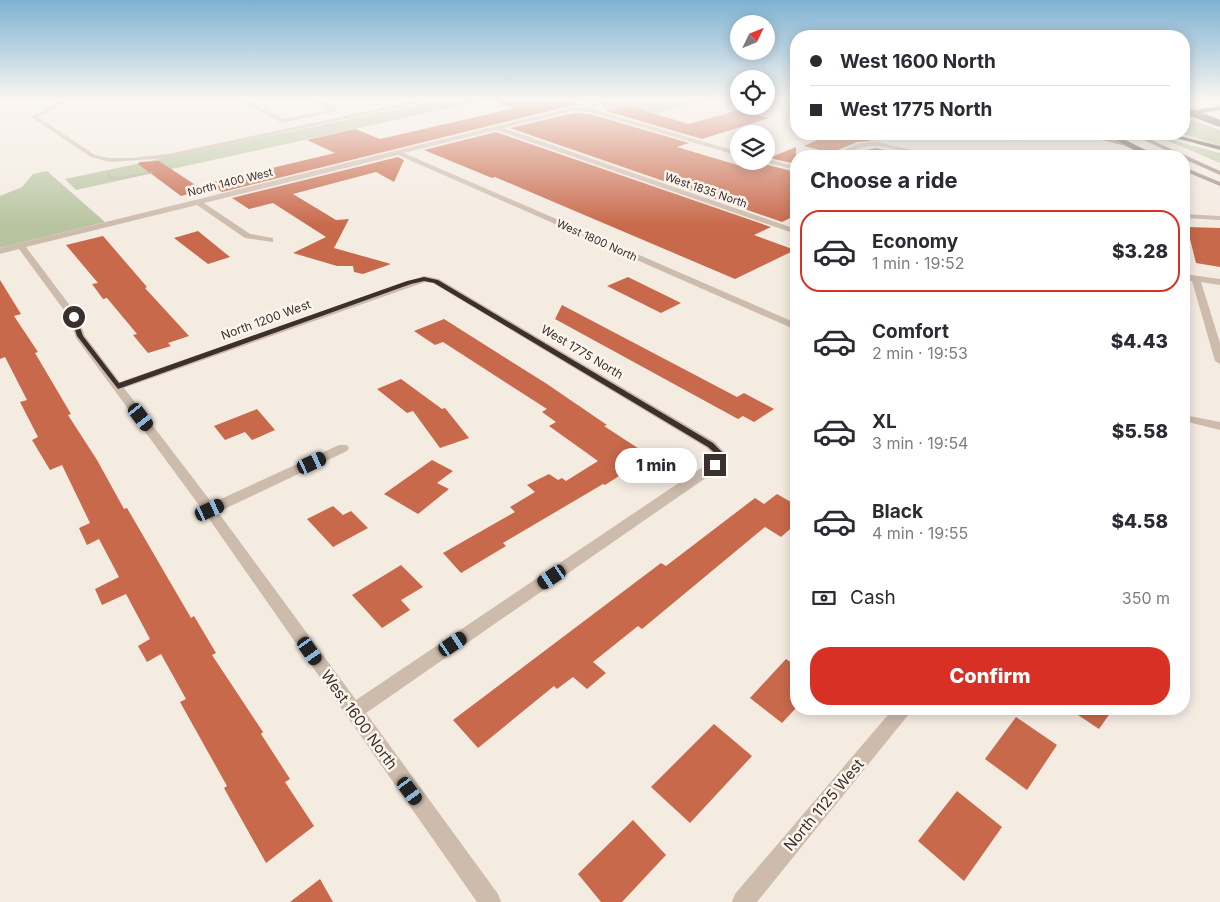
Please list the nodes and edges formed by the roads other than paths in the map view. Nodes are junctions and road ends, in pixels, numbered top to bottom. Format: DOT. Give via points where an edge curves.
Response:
graph roads {
  1 [pos="72,142"];
  2 [pos="233,142"];
  3 [pos="438,142"];
  4 [pos="537,142"];
  5 [pos="699,142"];
  6 [pos="1113,142"];
  7 [pos="1126,142"];
  8 [pos="1153,142"];
  9 [pos="1198,142"];
  10 [pos="1220,148"];
  11 [pos="847,150"];
  12 [pos="904,150"];
  13 [pos="1142,150"];
  14 [pos="1170,150"];
  15 [pos="730,151"];
  16 [pos="398,152"];
  17 [pos="1190,159"];
  18 [pos="775,163"];
  19 [pos="790,167"];
  20 [pos="1190,172"];
  21 [pos="1220,173"];
  22 [pos="1220,184"];
  23 [pos="198,202"];
  24 [pos="1190,216"];
  25 [pos="1220,218"];
  26 [pos="790,230"];
  27 [pos="270,240"];
  28 [pos="21,246"];
  29 [pos="0,251"];
  30 [pos="1190,278"];
  31 [pos="424,279"];
  32 [pos="1196,279"];
  33 [pos="1220,282"];
  34 [pos="790,324"];
  35 [pos="1220,361"];
  36 [pos="118,386"];
  37 [pos="1190,419"];
  38 [pos="1220,426"];
  39 [pos="344,448"];
  40 [pos="210,510"];
  41 [pos="353,712"];
  42 [pos="899,715"];
  43 [pos="490,902"];
  44 [pos="743,902"];
  1 -- 2 [label="street" via="93,156 121,161 168,156"];
  3 -- 16 [label="street, North 1400 West"];
  4 -- 26 [label="street, West 1835 North"];
  5 -- 15 [label="street, North 1400 West"];
  6 -- 13 [label="main road"];
  7 -- 13 [label="highway"];
  8 -- 14 [label="main road"];
  9 -- 10 [label="highway"];
  11 -- 12 [label="street" via="876,144"];
  16 -- 23 [label="street, North 1400 West"];
  16 -- 34 [label="street, West 1800 North"];
  17 -- 21 [label="main road"];
  18 -- 19 [label="street"];
  20 -- 22 [label="main road"];
  23 -- 27 [label="street" via="248,236"];
  23 -- 28 [label="street, North 1400 West"];
  24 -- 25 [label="street"];
  28 -- 29 [label="street, North 1400 West"];
  28 -- 36 [label="street, West 1600 North" via="65,304 74,317 80,336"];
  30 -- 32 [label="street"];
  31 -- 36 [label="street, North 1200 West"];
  31 -- 41 [label="street, West 1775 North" via="436,281 711,445 722,456 715,465"];
  32 -- 33 [label="street"];
  32 -- 35 [label="street"];
  36 -- 40 [label="street, West 1600 North"];
  37 -- 38 [label="street"];
  39 -- 40 [label="street"];
  40 -- 41 [label="street, West 1600 North"];
  41 -- 43 [label="street, West 1600 North"];
  42 -- 44 [label="street, North 1125 West"];
}
